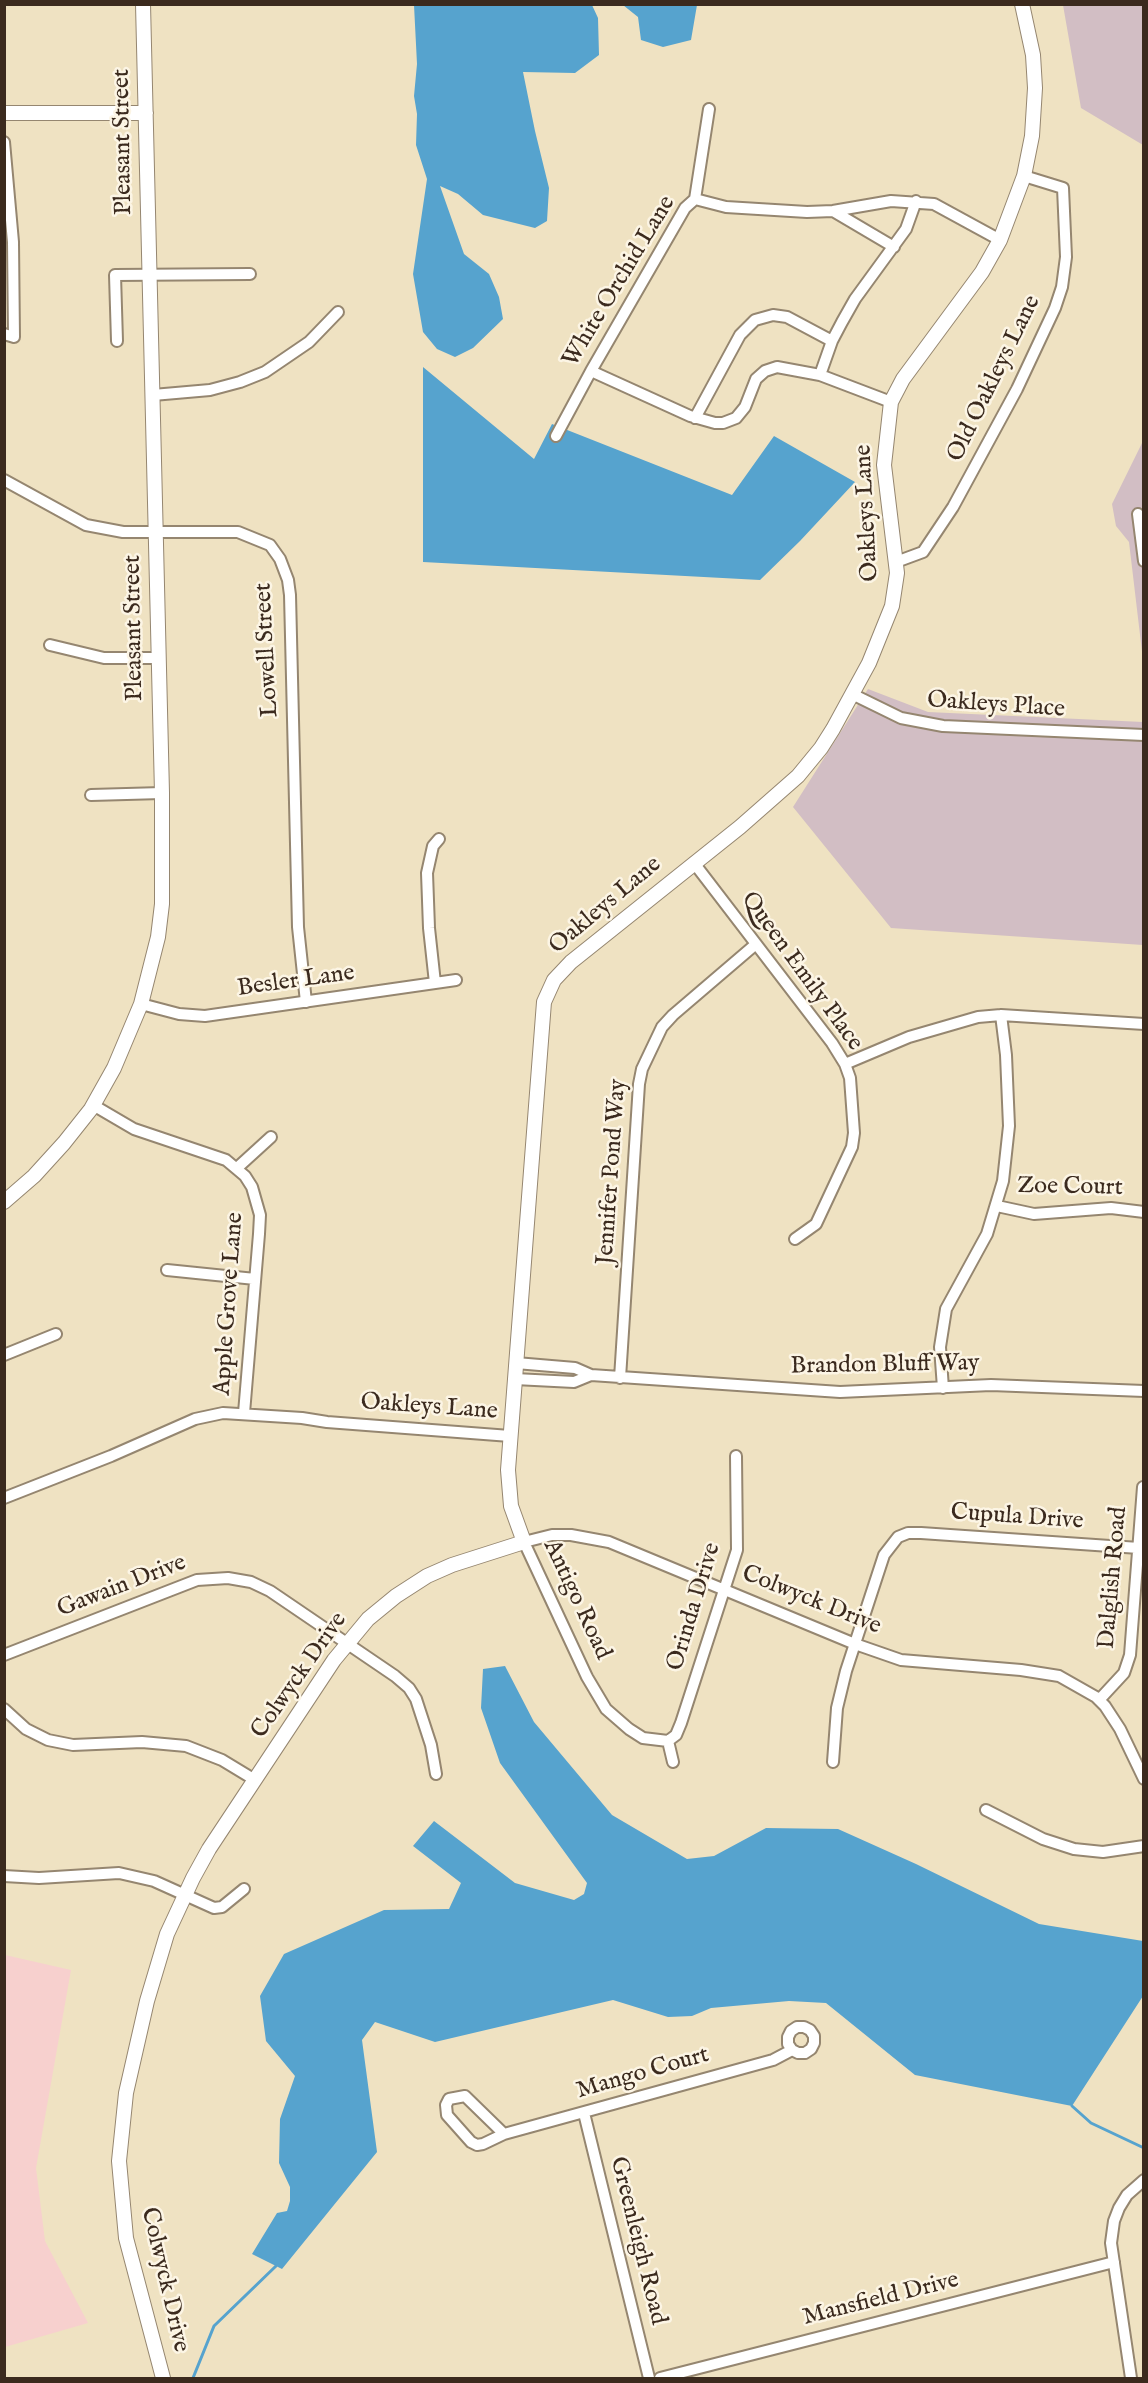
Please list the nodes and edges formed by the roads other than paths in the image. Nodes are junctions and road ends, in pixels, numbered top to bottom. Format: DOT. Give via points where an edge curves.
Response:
graph roads {
  1 [pos="143,4"];
  2 [pos="1022,4"];
  3 [pos="710,109"];
  4 [pos="4,113"];
  5 [pos="146,113"];
  6 [pos="4,142"];
  7 [pos="1024,176"];
  8 [pos="695,199"];
  9 [pos="915,201"];
  10 [pos="833,211"];
  11 [pos="1000,240"];
  12 [pos="894,247"];
  13 [pos="9,258"];
  14 [pos="250,274"];
  15 [pos="150,275"];
  16 [pos="338,312"];
  17 [pos="4,334"];
  18 [pos="117,341"];
  19 [pos="831,341"];
  20 [pos="591,371"];
  21 [pos="820,375"];
  22 [pos="153,395"];
  23 [pos="891,402"];
  24 [pos="695,418"];
  25 [pos="556,436"];
  26 [pos="4,480"];
  27 [pos="1138,514"];
  28 [pos="156,532"];
  29 [pos="1143,561"];
  30 [pos="896,562"];
  31 [pos="50,645"];
  32 [pos="159,658"];
  33 [pos="852,694"];
  34 [pos="1143,735"];
  35 [pos="162,793"];
  36 [pos="91,795"];
  37 [pos="439,838"];
  38 [pos="694,863"];
  39 [pos="756,944"];
  40 [pos="456,980"];
  41 [pos="435,983"];
  42 [pos="306,1002"];
  43 [pos="141,1004"];
  44 [pos="1001,1015"];
  45 [pos="1143,1024"];
  46 [pos="845,1064"];
  47 [pos="93,1105"];
  48 [pos="271,1137"];
  49 [pos="237,1168"];
  50 [pos="4,1202"];
  51 [pos="997,1206"];
  52 [pos="1143,1212"];
  53 [pos="795,1239"];
  54 [pos="167,1270"];
  55 [pos="255,1279"];
  56 [pos="56,1334"];
  57 [pos="4,1355"];
  58 [pos="516,1363"];
  59 [pos="591,1375"];
  60 [pos="620,1377"];
  61 [pos="515,1379"];
  62 [pos="943,1388"];
  63 [pos="1143,1391"];
  64 [pos="244,1413"];
  65 [pos="510,1437"];
  66 [pos="736,1456"];
  67 [pos="1143,1487"];
  68 [pos="4,1498"];
  69 [pos="524,1542"];
  70 [pos="1139,1548"];
  71 [pos="725,1590"];
  72 [pos="347,1644"];
  73 [pos="855,1644"];
  74 [pos="4,1655"];
  75 [pos="1099,1700"];
  76 [pos="4,1709"];
  77 [pos="668,1741"];
  78 [pos="673,1762"];
  79 [pos="833,1762"];
  80 [pos="436,1774"];
  81 [pos="1143,1779"];
  82 [pos="255,1780"];
  83 [pos="986,1810"];
  84 [pos="1143,1846"];
  85 [pos="4,1876"];
  86 [pos="244,1889"];
  87 [pos="184,1895"];
  88 [pos="792,2050"];
  89 [pos="584,2113"];
  90 [pos="504,2134"];
  91 [pos="1143,2180"];
  92 [pos="1114,2262"];
  93 [pos="163,2379"];
  94 [pos="649,2379"];
  95 [pos="660,2379"];
  96 [pos="1131,2379"];
  1 -- 5 [label="street, Pleasant Street"];
  2 -- 7 [label="street, Oakleys Lane" via="1033,55 1035,88"];
  3 -- 8 [label="street, White Orchid Lane"];
  4 -- 5 [label="street"];
  5 -- 15 [label="street, Pleasant Street"];
  6 -- 13 [label="street"];
  7 -- 11 [label="street, Oakleys Lane"];
  7 -- 30 [label="street, Old Oakleys Lane" via="1063,188 1066,257 1062,287 1017,389 953,507 922,552"];
  8 -- 10 [label="street" via="726,207"];
  8 -- 20 [label="street, White Orchid Lane" via="685,208"];
  9 -- 10 [label="street"];
  9 -- 11 [label="street" via="940,206"];
  9 -- 12 [label="street" via="911,220"];
  10 -- 12 [label="street"];
  11 -- 23 [label="street, Oakleys Lane"];
  12 -- 19 [label="street" via="855,299"];
  13 -- 17 [label="street" via="14,337"];
  14 -- 15 [label="street"];
  15 -- 18 [label="street" via="115,275"];
  15 -- 22 [label="street, Pleasant Street"];
  16 -- 22 [label="street" via="309,342 265,372 210,390"];
  19 -- 21 [label="street"];
  19 -- 24 [label="street" via="787,317 773,315 755,320 740,335"];
  20 -- 24 [label="street"];
  20 -- 25 [label="street, White Orchid Lane"];
  21 -- 23 [label="street"];
  21 -- 24 [label="street" via="771,369 756,379 736,418 723,423"];
  22 -- 28 [label="street, Pleasant Street"];
  23 -- 30 [label="street, Oakleys Lane" via="884,465"];
  26 -- 28 [label="street, Lowell Street" via="86,525 123,532"];
  27 -- 29 [label="street"];
  28 -- 32 [label="street, Pleasant Street"];
  28 -- 42 [label="street, Lowell Street" via="219,530 250,535 270,544 288,580 298,927"];
  30 -- 33 [label="street, Oakleys Lane" via="895,592 887,621"];
  31 -- 32 [label="street" via="104,658"];
  32 -- 35 [label="street, Pleasant Street"];
  33 -- 34 [label="street, Oakleys Place" via="902,718 944,726"];
  33 -- 38 [label="street, Oakleys Lane" via="821,748 798,776"];
  35 -- 36 [label="street"];
  35 -- 43 [label="street, Pleasant Street" via="162,904"];
  37 -- 41 [label="street" via="433,846 427,873"];
  38 -- 39 [label="street, Queen Emily Place"];
  38 -- 58 [label="street, Oakleys Lane" via="571,962 554,981 544,1002"];
  39 -- 46 [label="street, Queen Emily Place"];
  39 -- 60 [label="street, Jennifer Pond Way" via="667,1021 642,1069"];
  40 -- 41 [label="street, Besler Lane"];
  41 -- 42 [label="street, Besler Lane"];
  42 -- 43 [label="street, Besler Lane" via="205,1016"];
  43 -- 47 [label="street, Pleasant Street" via="120,1056"];
  44 -- 45 [label="street"];
  44 -- 46 [label="street" via="952,1023"];
  44 -- 51 [label="street" via="1009,1126 1004,1181"];
  46 -- 53 [label="street, Queen Emily Place" via="853,1103 852,1147 816,1224"];
  47 -- 49 [label="street, Apple Grove Lane" via="134,1129 216,1155"];
  47 -- 50 [label="street, Pleasant Street" via="34,1176"];
  48 -- 49 [label="street"];
  49 -- 55 [label="street, Apple Grove Lane" via="252,1187 260,1215"];
  51 -- 52 [label="street, Zoe Court" via="1034,1214 1111,1208"];
  51 -- 62 [label="street" via="987,1234 945,1315 940,1347"];
  54 -- 55 [label="street"];
  55 -- 64 [label="street, Apple Grove Lane"];
  56 -- 57 [label="street"];
  58 -- 59 [label="street, Brandon Bluff Way" via="575,1368"];
  58 -- 61 [label="street, Oakleys Lane"];
  59 -- 60 [label="street, Brandon Bluff Way"];
  59 -- 61 [label="street, Brandon Bluff Way" via="574,1383"];
  60 -- 62 [label="street, Brandon Bluff Way" via="809,1391"];
  61 -- 65 [label="street, Oakleys Lane"];
  62 -- 63 [label="street, Brandon Bluff Way" via="991,1385"];
  64 -- 65 [label="street, Oakleys Lane"];
  64 -- 68 [label="street, Oakleys Lane" via="195,1419"];
  65 -- 69 [label="street, Antigo Road" via="509,1492"];
  66 -- 71 [label="street, Orinda Drive" via="737,1542"];
  67 -- 70 [label="street, Dalglish Road"];
  69 -- 71 [label="street, Colwyck Drive" via="552,1535 591,1537"];
  69 -- 72 [label="street, Colwyck Drive" via="427,1576 381,1607"];
  69 -- 77 [label="street, Antigo Road" via="606,1709 643,1738"];
  70 -- 73 [label="street, Cupula Drive" via="908,1533 894,1540 884,1555"];
  70 -- 75 [label="street, Dalglish Road" via="1131,1655 1124,1672"];
  71 -- 73 [label="street, Colwyck Drive"];
  71 -- 77 [label="street, Orinda Drive" via="681,1723"];
  72 -- 74 [label="street, Gawain Drive" via="270,1591 238,1579 210,1578"];
  72 -- 80 [label="street, Gawain Drive" via="409,1688 428,1735"];
  72 -- 82 [label="street, Colwyck Drive"];
  73 -- 75 [label="street, Colwyck Drive" via="901,1660 1059,1676"];
  73 -- 79 [label="street" via="837,1708"];
  75 -- 81 [label="street, Colwyck Drive" via="1120,1729"];
  76 -- 82 [label="street" via="48,1740 73,1745 142,1742 186,1746 222,1760"];
  77 -- 78 [label="street"];
  82 -- 87 [label="street, Colwyck Drive"];
  83 -- 84 [label="street" via="1043,1839 1074,1849 1103,1852"];
  85 -- 87 [label="street" via="119,1873 154,1881"];
  86 -- 87 [label="street" via="222,1907 209,1907"];
  87 -- 93 [label="street, Colwyck Drive" via="154,1972 126,2093 120,2138 119,2179 126,2238"];
  88 -- 89 [label="street, Mango Court" via="773,2060"];
  89 -- 90 [label="street, Mango Court"];
  89 -- 94 [label="street, Greenleigh Road"];
  90 -- 90 [label="street, Mango Court" via="465,2096 449,2099 447,2115 471,2142 483,2144"];
  91 -- 92 [label="street" via="1127,2195 1114,2222"];
  92 -- 95 [label="street, Mansfield Drive"];
  92 -- 96 [label="street"];
}
